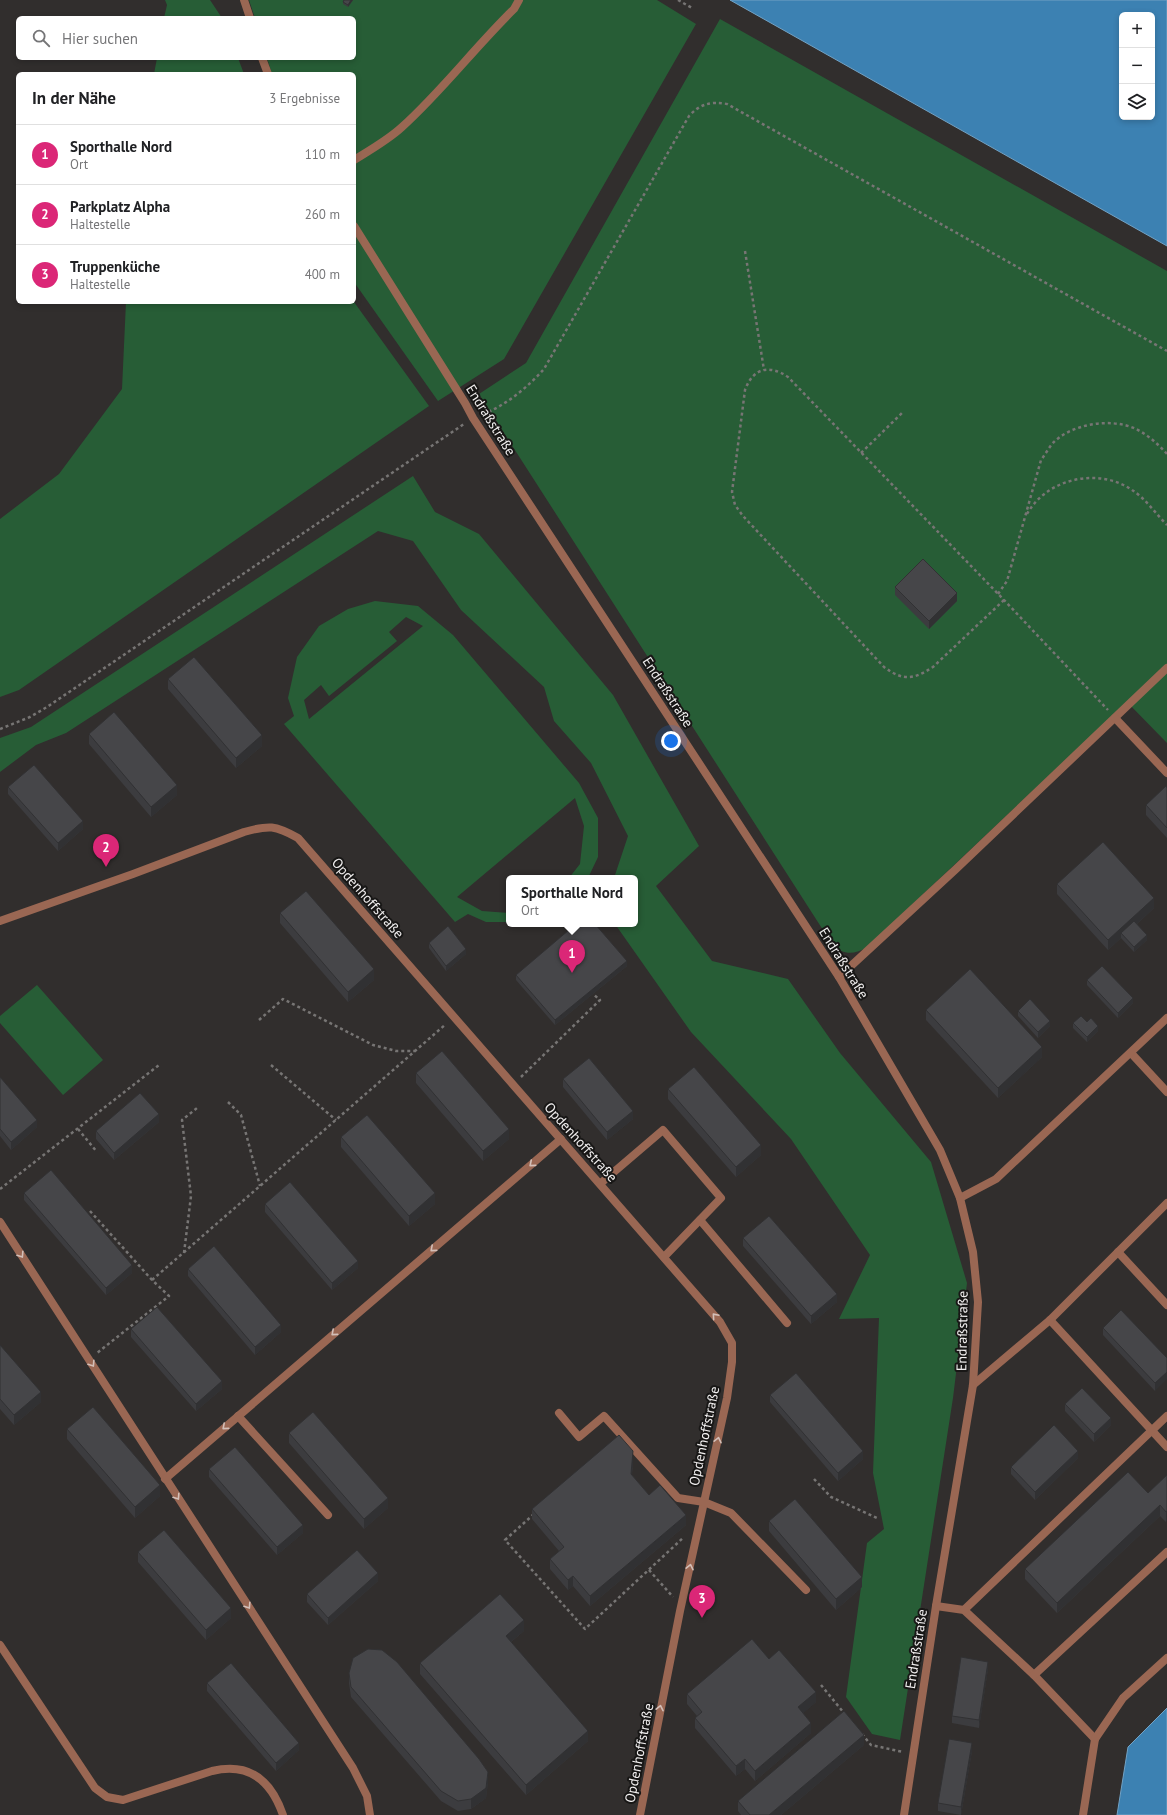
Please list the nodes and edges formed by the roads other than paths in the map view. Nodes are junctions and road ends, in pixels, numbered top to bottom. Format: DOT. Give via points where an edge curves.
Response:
graph roads {
  1 [pos="244,0"];
  2 [pos="519,0"];
  3 [pos="249,16"];
  4 [pos="263,60"];
  5 [pos="267,72"];
  6 [pos="356,159"];
  7 [pos="356,229"];
  8 [pos="1167,668"];
  9 [pos="1115,718"];
  10 [pos="1167,773"];
  11 [pos="0,921"];
  12 [pos="839,977"];
  13 [pos="1167,1018"];
  14 [pos="1131,1053"];
  15 [pos="1167,1092"];
  16 [pos="561,1139"];
  17 [pos="601,1183"];
  18 [pos="960,1198"];
  19 [pos="1167,1203"];
  20 [pos="700,1220"];
  21 [pos="0,1222"];
  22 [pos="1118,1252"];
  23 [pos="664,1256"];
  24 [pos="1167,1305"];
  25 [pos="1050,1320"];
  26 [pos="787,1323"];
  27 [pos="973,1385"];
  28 [pos="559,1413"];
  29 [pos="238,1416"];
  30 [pos="1167,1416"];
  31 [pos="1152,1431"];
  32 [pos="1167,1447"];
  33 [pos="165,1479"];
  34 [pos="704,1502"];
  35 [pos="328,1515"];
  36 [pos="1167,1552"];
  37 [pos="806,1590"];
  38 [pos="936,1606"];
  39 [pos="964,1610"];
  40 [pos="0,1645"];
  41 [pos="1167,1658"];
  42 [pos="1034,1674"];
  43 [pos="1094,1739"];
  44 [pos="283,1815"];
  45 [pos="370,1815"];
  46 [pos="640,1815"];
  47 [pos="904,1815"];
  48 [pos="1084,1815"];
  1 -- 3 [label="street"];
  2 -- 6 [label="street" via="514,9 425,105 401,128"];
  4 -- 5 [label="street"];
  7 -- 12 [label="street, Endraßstraße" via="473,418"];
  8 -- 9 [label="street"];
  9 -- 10 [label="street"];
  9 -- 12 [label="street"];
  11 -- 16 [label="street, Opdenhoffstraße" via="244,832 263,827 280,828 298,838"];
  12 -- 18 [label="street, Endraßstraße" via="940,1150"];
  13 -- 14 [label="street"];
  14 -- 15 [label="street"];
  14 -- 18 [label="street" via="996,1179"];
  16 -- 17 [label="street, Opdenhoffstraße"];
  16 -- 29 [label="street, one-way"];
  17 -- 20 [label="street" via="663,1130 721,1198"];
  17 -- 23 [label="street, Opdenhoffstraße"];
  18 -- 27 [label="street, Endraßstraße" via="972,1252 978,1302"];
  19 -- 22 [label="street"];
  20 -- 23 [label="street"];
  20 -- 26 [label="street"];
  21 -- 33 [label="street, one-way"];
  22 -- 24 [label="street"];
  22 -- 25 [label="street"];
  34 -- 23 [label="street, Opdenhoffstraße, one-way" via="727,1398 732,1343 720,1322"];
  25 -- 27 [label="street"];
  25 -- 31 [label="street"];
  27 -- 38 [label="street, Endraßstraße"];
  28 -- 34 [label="street" via="579,1437 604,1416 678,1498"];
  29 -- 33 [label="street, one-way"];
  29 -- 35 [label="street"];
  30 -- 31 [label="street"];
  31 -- 32 [label="street"];
  31 -- 39 [label="street"];
  33 -- 45 [label="street, one-way" via="354,1768 367,1796"];
  34 -- 37 [label="street" via="731,1513"];
  46 -- 34 [label="street, Opdenhoffstraße, one-way"];
  36 -- 42 [label="street"];
  38 -- 39 [label="street"];
  38 -- 47 [label="street, Endraßstraße"];
  39 -- 42 [label="street"];
  40 -- 44 [label="street" via="95,1788 106,1797 124,1800 212,1771 238,1768 262,1779 278,1800"];
  41 -- 43 [label="street" via="1124,1698"];
  42 -- 43 [label="street"];
  43 -- 48 [label="street"];
}
